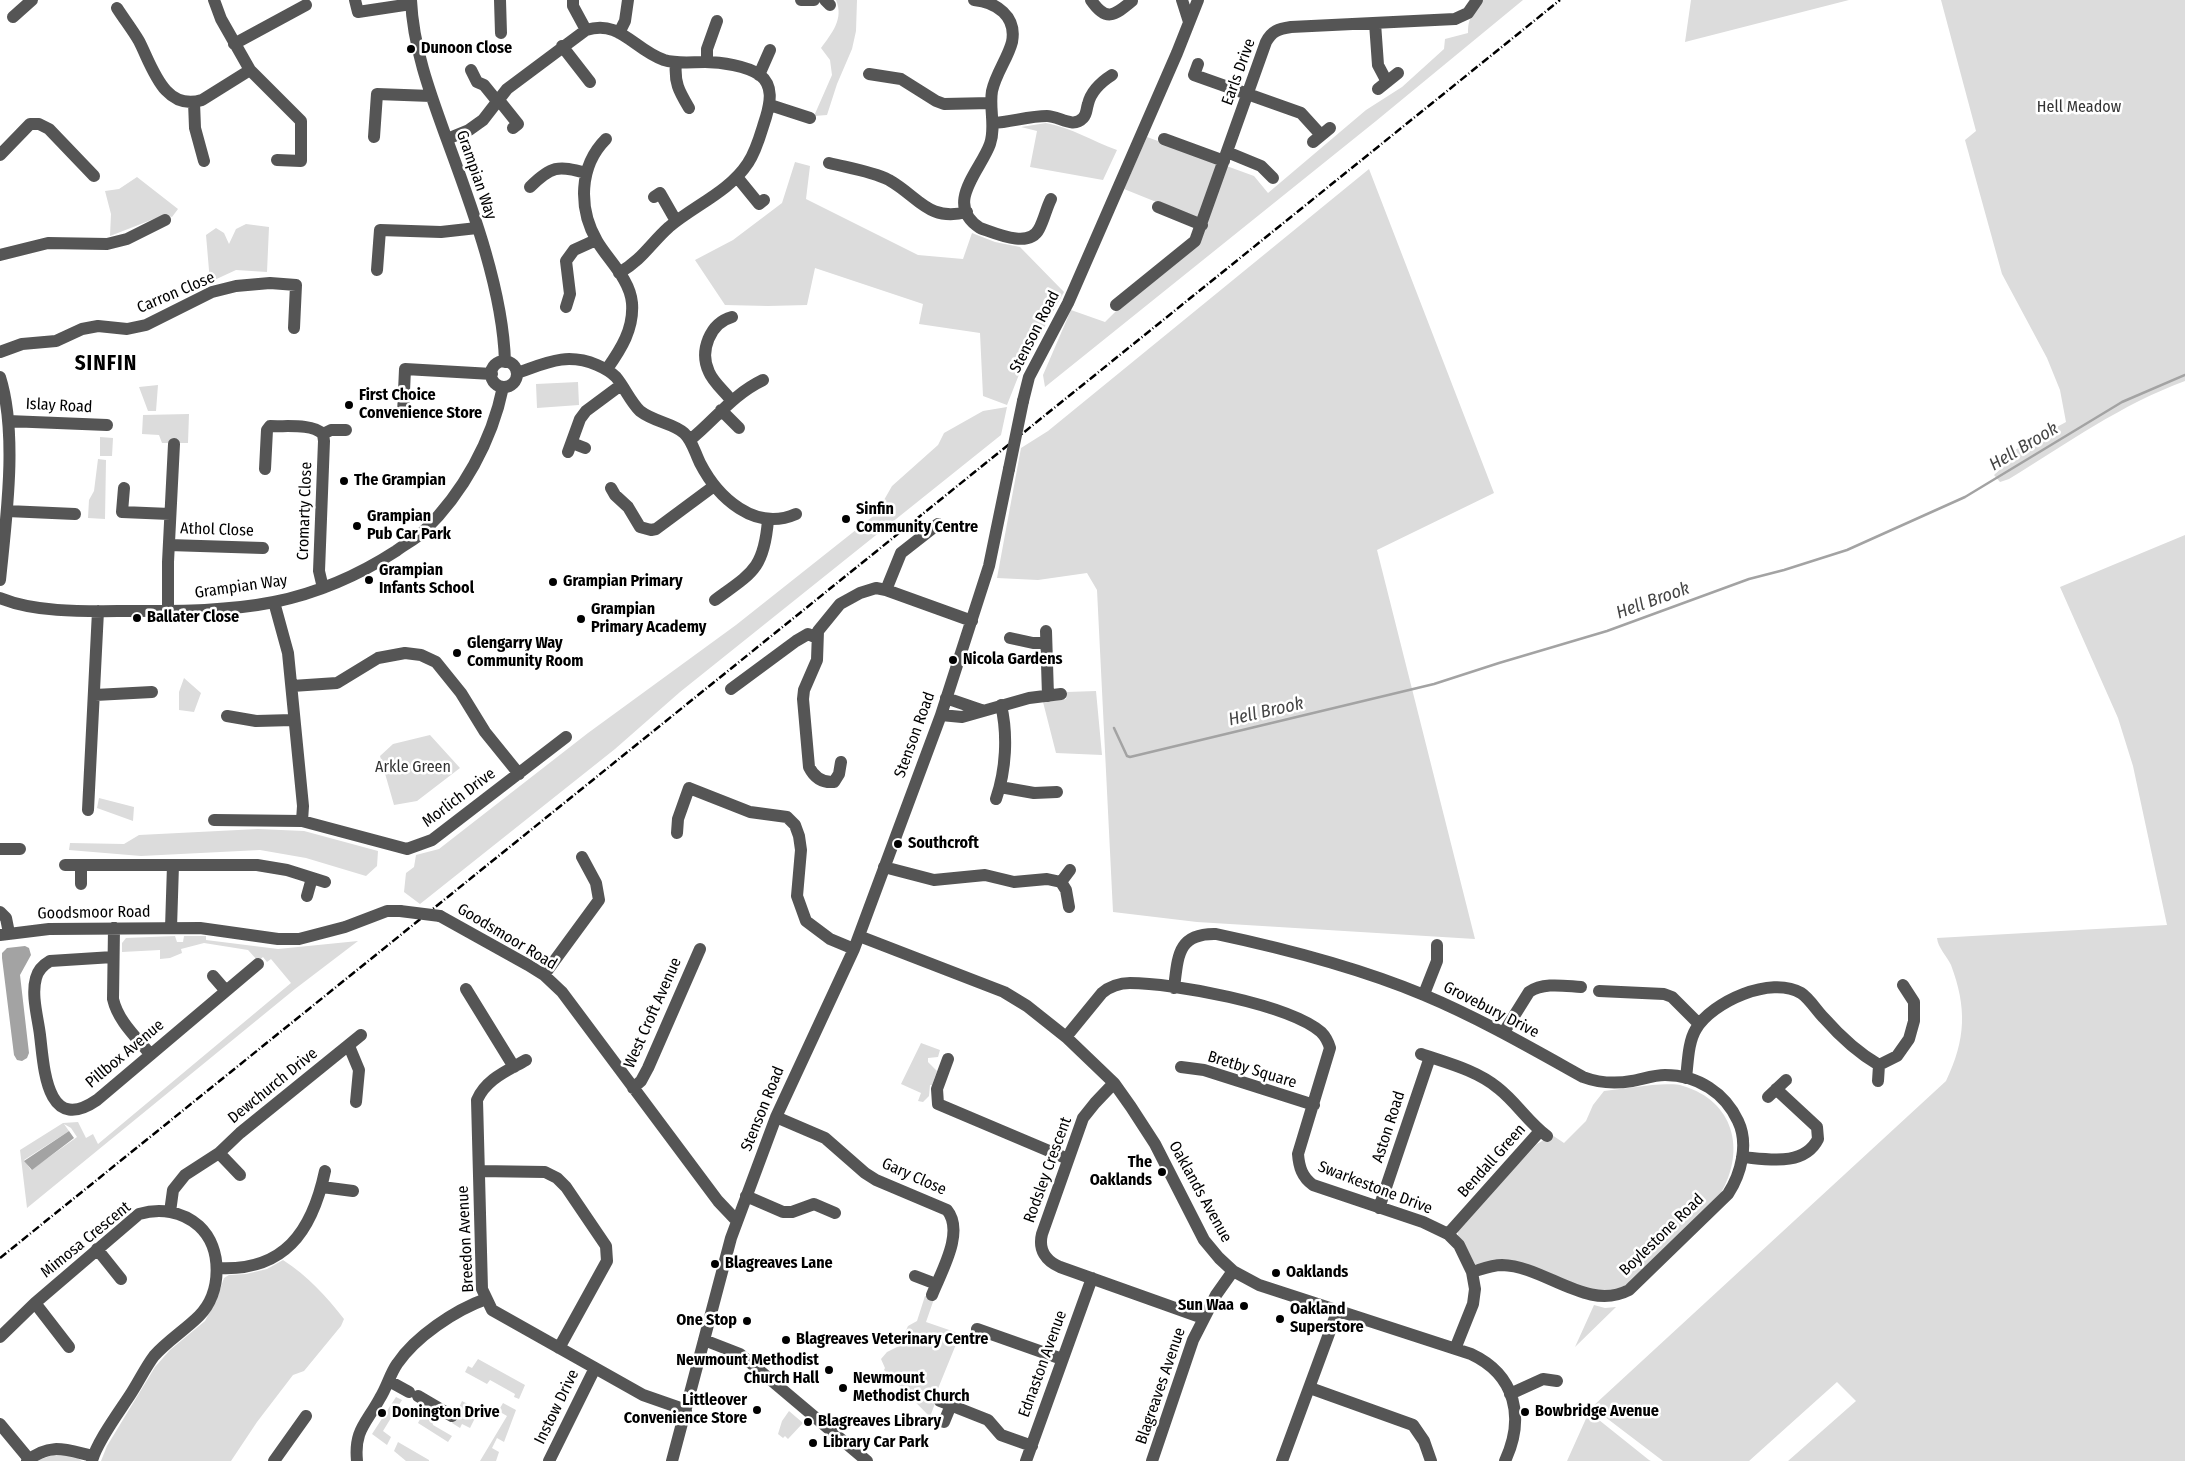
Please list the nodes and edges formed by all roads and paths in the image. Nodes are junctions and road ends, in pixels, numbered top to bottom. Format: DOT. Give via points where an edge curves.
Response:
graph roads {
  1 [pos="32,0"];
  2 [pos="214,0"];
  3 [pos="355,0"];
  4 [pos="500,0"];
  5 [pos="573,0"];
  6 [pos="628,0"];
  7 [pos="801,0"];
  8 [pos="814,0"];
  9 [pos="974,0"];
  10 [pos="1090,0"];
  11 [pos="1182,0"];
  12 [pos="1198,0"];
  13 [pos="1477,0"];
  14 [pos="1132,1"];
  15 [pos="411,2"];
  16 [pos="1004,4"];
  17 [pos="306,5"];
  18 [pos="117,8"];
  19 [pos="12,16"];
  20 [pos="717,21"];
  21 [pos="1189,22"];
  22 [pos="1375,23"];
  23 [pos="586,30"];
  24 [pos="501,32"];
  25 [pos="619,33"];
  26 [pos="234,44"];
  27 [pos="562,46"];
  28 [pos="770,50"];
  29 [pos="676,62"];
  30 [pos="706,62"];
  31 [pos="1198,64"];
  32 [pos="250,70"];
  33 [pos="471,70"];
  34 [pos="1398,73"];
  35 [pos="869,74"];
  36 [pos="759,75"];
  37 [pos="1112,75"];
  38 [pos="590,82"];
  39 [pos="1248,95"];
  40 [pos="431,96"];
  41 [pos="498,100"];
  42 [pos="194,102"];
  43 [pos="991,103"];
  44 [pos="770,105"];
  45 [pos="689,108"];
  46 [pos="810,118"];
  47 [pos="993,123"];
  48 [pos="513,128"];
  49 [pos="1322,135"];
  50 [pos="374,138"];
  51 [pos="447,139"];
  52 [pos="606,139"];
  53 [pos="1164,139"];
  54 [pos="0,155"];
  55 [pos="1226,156"];
  56 [pos="277,160"];
  57 [pos="204,161"];
  58 [pos="830,163"];
  59 [pos="586,173"];
  60 [pos="94,176"];
  61 [pos="736,177"];
  62 [pos="1272,178"];
  63 [pos="530,186"];
  64 [pos="654,197"];
  65 [pos="1051,199"];
  66 [pos="764,200"];
  67 [pos="1158,207"];
  68 [pos="967,212"];
  69 [pos="166,220"];
  70 [pos="676,221"];
  71 [pos="1202,225"];
  72 [pos="477,228"];
  73 [pos="596,240"];
  74 [pos="0,255"];
  75 [pos="378,270"];
  76 [pos="620,272"];
  77 [pos="1118,296"];
  78 [pos="566,307"];
  79 [pos="732,317"];
  80 [pos="294,328"];
  81 [pos="0,352"];
  82 [pos="505,362"];
  83 [pos="607,369"];
  84 [pos="517,372"];
  85 [pos="492,374"];
  86 [pos="0,377"];
  87 [pos="763,380"];
  88 [pos="621,384"];
  89 [pos="503,387"];
  90 [pos="731,400"];
  91 [pos="721,410"];
  92 [pos="403,414"];
  93 [pos="8,422"];
  94 [pos="107,425"];
  95 [pos="739,428"];
  96 [pos="346,430"];
  97 [pos="323,434"];
  98 [pos="690,440"];
  99 [pos="174,444"];
  100 [pos="4,446"];
  101 [pos="585,448"];
  102 [pos="265,469"];
  103 [pos="714,486"];
  104 [pos="124,488"];
  105 [pos="611,488"];
  106 [pos="6,511"];
  107 [pos="74,514"];
  108 [pos="170,514"];
  109 [pos="796,514"];
  110 [pos="768,520"];
  111 [pos="938,524"];
  112 [pos="2,541"];
  113 [pos="169,545"];
  114 [pos="263,548"];
  115 [pos="0,580"];
  116 [pos="323,588"];
  117 [pos="886,590"];
  118 [pos="0,598"];
  119 [pos="715,600"];
  120 [pos="274,602"];
  121 [pos="98,611"];
  122 [pos="168,611"];
  123 [pos="972,621"];
  124 [pos="818,638"];
  125 [pos="1010,638"];
  126 [pos="292,686"];
  127 [pos="731,689"];
  128 [pos="152,692"];
  129 [pos="1061,694"];
  130 [pos="95,695"];
  131 [pos="1048,696"];
  132 [pos="946,698"];
  133 [pos="1001,705"];
  134 [pos="982,710"];
  135 [pos="941,715"];
  136 [pos="227,716"];
  137 [pos="293,720"];
  138 [pos="566,737"];
  139 [pos="841,762"];
  140 [pos="519,774"];
  141 [pos="1057,793"];
  142 [pos="88,810"];
  143 [pos="214,820"];
  144 [pos="302,821"];
  145 [pos="677,833"];
  146 [pos="0,849"];
  147 [pos="20,849"];
  148 [pos="582,857"];
  149 [pos="66,865"];
  150 [pos="81,866"];
  151 [pos="173,866"];
  152 [pos="884,868"];
  153 [pos="1070,870"];
  154 [pos="312,878"];
  155 [pos="325,882"];
  156 [pos="1061,882"];
  157 [pos="81,884"];
  158 [pos="307,896"];
  159 [pos="1069,907"];
  160 [pos="0,912"];
  161 [pos="114,928"];
  162 [pos="171,928"];
  163 [pos="5,934"];
  164 [pos="859,936"];
  165 [pos="1436,945"];
  166 [pos="700,949"];
  167 [pos="854,949"];
  168 [pos="113,957"];
  169 [pos="258,964"];
  170 [pos="544,975"];
  171 [pos="214,976"];
  172 [pos="1903,985"];
  173 [pos="1581,987"];
  174 [pos="1174,988"];
  175 [pos="466,989"];
  176 [pos="226,991"];
  177 [pos="1599,991"];
  178 [pos="1424,994"];
  179 [pos="1699,1024"];
  180 [pos="1504,1032"];
  181 [pos="361,1035"];
  182 [pos="1066,1036"];
  183 [pos="349,1046"];
  184 [pos="150,1054"];
  185 [pos="1425,1056"];
  186 [pos="948,1059"];
  187 [pos="526,1060"];
  188 [pos="1880,1065"];
  189 [pos="514,1067"];
  190 [pos="1181,1067"];
  191 [pos="1686,1078"];
  192 [pos="1878,1081"];
  193 [pos="1114,1083"];
  194 [pos="633,1088"];
  195 [pos="1777,1089"];
  196 [pos="356,1102"];
  197 [pos="1314,1105"];
  198 [pos="776,1117"];
  199 [pos="219,1152"];
  200 [pos="1742,1157"];
  201 [pos="1068,1160"];
  202 [pos="325,1171"];
  203 [pos="479,1172"];
  204 [pos="240,1175"];
  205 [pos="322,1187"];
  206 [pos="352,1191"];
  207 [pos="1728,1194"];
  208 [pos="746,1196"];
  209 [pos="1379,1208"];
  210 [pos="170,1212"];
  211 [pos="835,1213"];
  212 [pos="737,1221"];
  213 [pos="1448,1234"];
  214 [pos="97,1249"];
  215 [pos="217,1268"];
  216 [pos="1233,1271"];
  217 [pos="1472,1272"];
  218 [pos="915,1276"];
  219 [pos="1092,1278"];
  220 [pos="121,1279"];
  221 [pos="486,1299"];
  222 [pos="34,1303"];
  223 [pos="1337,1312"];
  224 [pos="1204,1318"];
  225 [pos="977,1329"];
  226 [pos="0,1337"];
  227 [pos="704,1340"];
  228 [pos="69,1347"];
  229 [pos="559,1348"];
  230 [pos="1455,1349"];
  231 [pos="1062,1359"];
  232 [pos="595,1368"];
  233 [pos="389,1381"];
  234 [pos="1557,1381"];
  235 [pos="1310,1388"];
  236 [pos="1510,1394"];
  237 [pos="686,1410"];
  238 [pos="306,1416"];
  239 [pos="452,1416"];
  240 [pos="944,1422"];
  241 [pos="0,1424"];
  242 [pos="1032,1446"];
  243 [pos="93,1459"];
  244 [pos="28,1460"];
  245 [pos="274,1461"];
  246 [pos="357,1461"];
  247 [pos="549,1461"];
  248 [pos="672,1461"];
  249 [pos="867,1461"];
  250 [pos="1026,1461"];
  251 [pos="1152,1461"];
  252 [pos="1282,1461"];
  253 [pos="1431,1461"];
  254 [pos="1505,1461"];
  1 -- 19 [label="street"];
  2 -- 26 [label="street"];
  3 -- 15 [label="street" via="358,12"];
  4 -- 24 [label="street"];
  5 -- 23 [label="street"];
  6 -- 25 [label="street" via="625,21"];
  7 -- 8 [label="street"];
  9 -- 16 [label="street"];
  10 -- 14 [label="street" via="1101,12 1122,16"];
  11 -- 21 [label="street"];
  12 -- 21 [label="street, Stenson Road"];
  13 -- 22 [label="street, Earls Drive" via="1468,13 1455,19"];
  15 -- 40 [label="street, Grampian Way"];
  16 -- 43 [label="street" via="1011,23 1012,42 999,70"];
  17 -- 26 [label="street"];
  18 -- 42 [label="street" via="138,40 160,84 171,96"];
  20 -- 30 [label="street"];
  21 -- 123 [label="street, Stenson Road, bridge" via="1068,303 1029,377 989,566"];
  22 -- 34 [label="street" via="1383,85"];
  22 -- 39 [label="street, Earls Drive" via="1275,30 1266,42"];
  23 -- 25 [label="street" via="599,26"];
  23 -- 27 [label="street"];
  25 -- 29 [label="street" via="644,50"];
  26 -- 32 [label="street"];
  27 -- 38 [label="street"];
  27 -- 41 [label="street" via="515,82"];
  28 -- 36 [label="street"];
  29 -- 30 [label="street"];
  29 -- 45 [label="street" via="677,87"];
  30 -- 36 [label="street" via="729,65"];
  31 -- 39 [label="street" via="1194,75"];
  32 -- 42 [label="street"];
  32 -- 56 [label="street" via="301,121 301,160"];
  33 -- 41 [label="street" via="477,82"];
  35 -- 43 [label="street" via="901,79 944,104"];
  36 -- 44 [label="street" via="769,89"];
  37 -- 47 [label="street" via="1098,79 1084,117 1079,122 1046,116"];
  39 -- 49 [label="street" via="1301,113"];
  39 -- 55 [label="street, Earls Drive"];
  40 -- 50 [label="street" via="377,92"];
  40 -- 51 [label="street, Grampian Way"];
  41 -- 48 [label="street" via="518,124"];
  41 -- 51 [label="street" via="483,120"];
  42 -- 57 [label="street" via="195,128"];
  43 -- 47 [label="street"];
  44 -- 46 [label="street"];
  44 -- 61 [label="street" via="749,161"];
  47 -- 68 [label="street" via="990,145 966,189"];
  51 -- 72 [label="street, Grampian Way"];
  52 -- 59 [label="street" via="597,148"];
  53 -- 55 [label="street"];
  54 -- 60 [label="street" via="30,124 39,124 49,129"];
  55 -- 62 [label="street" via="1261,166"];
  55 -- 71 [label="street, Earls Drive"];
  58 -- 68 [label="street" via="847,174 889,180 941,215"];
  59 -- 63 [label="street" via="557,168 549,170"];
  59 -- 73 [label="street" via="585,209"];
  61 -- 66 [label="street" via="759,204"];
  61 -- 70 [label="street"];
  64 -- 70 [label="street" via="660,193"];
  65 -- 68 [label="street" via="1040,210 1038,231 1024,239 980,228 971,221"];
  67 -- 71 [label="street"];
  69 -- 74 [label="street" via="127,239 107,244 48,243"];
  70 -- 76 [label="street" via="640,259"];
  71 -- 77 [label="street, Earls Drive" via="1190,247"];
  72 -- 75 [label="street" via="441,232 380,226"];
  72 -- 82 [label="street, Grampian Way" via="495,291"];
  73 -- 76 [label="street"];
  73 -- 78 [label="street" via="574,250 566,261 570,294"];
  76 -- 83 [label="street" via="632,302 632,314 627,339"];
  79 -- 90 [label="street" via="722,320 713,329 705,347 709,373"];
  80 -- 81 [label="street, Carron Close" via="296,285 270,283 212,292 146,325 126,329 98,326 82,329 56,341 22,344"];
  82 -- 84 [label="street" via="513,365"];
  82 -- 85 [label="street" via="495,366"];
  83 -- 84 [label="street" via="568,358"];
  83 -- 88 [label="street"];
  84 -- 89 [label="street" via="513,384"];
  85 -- 89 [label="street" via="495,383"];
  85 -- 92 [label="street" via="405,369"];
  86 -- 93 [label="street, Islay Road"];
  87 -- 90 [label="street"];
  88 -- 98 [label="street" via="639,410 658,422 679,429"];
  88 -- 101 [label="street" via="580,419 570,448"];
  89 -- 116 [label="street, Grampian Way" via="495,420 481,452 445,508 412,540 369,567"];
  90 -- 91 [label="street"];
  91 -- 95 [label="street"];
  91 -- 98 [label="street"];
  93 -- 94 [label="street, Islay Road"];
  93 -- 100 [label="street, Islay Road"];
  96 -- 97 [label="street" via="331,430"];
  97 -- 102 [label="street" via="311,428 270,426 267,430"];
  97 -- 116 [label="street, Cromarty Close" via="319,571"];
  98 -- 103 [label="street"];
  99 -- 108 [label="street, Athol Close"];
  100 -- 106 [label="street, Islay Road"];
  103 -- 105 [label="street" via="656,529 650,530 640,527"];
  103 -- 110 [label="street" via="751,516"];
  104 -- 108 [label="street, Athol Close" via="122,512"];
  106 -- 107 [label="street"];
  106 -- 112 [label="street, Islay Road"];
  108 -- 113 [label="street, Athol Close"];
  109 -- 110 [label="street"];
  110 -- 119 [label="street" via="762,554 752,574 726,585"];
  111 -- 117 [label="street" via="901,553"];
  112 -- 115 [label="street, Islay Road"];
  113 -- 114 [label="street, Athol Close"];
  113 -- 122 [label="street, Athol Close"];
  116 -- 120 [label="street, Grampian Way"];
  117 -- 123 [label="street"];
  117 -- 124 [label="street" via="876,588 840,604 818,631"];
  118 -- 121 [label="street, Grampian Way" via="36,607"];
  120 -- 122 [label="street, Grampian Way" via="213,610"];
  120 -- 126 [label="street" via="288,653"];
  121 -- 122 [label="street, Grampian Way"];
  121 -- 130 [label="street"];
  123 -- 132 [label="street, Stenson Road"];
  124 -- 127 [label="street" via="808,634"];
  124 -- 139 [label="street" via="817,660 803,699 809,767 820,780 834,782 840,774"];
  125 -- 131 [label="street" via="1033,643 1046,637"];
  126 -- 137 [label="street"];
  126 -- 140 [label="street" via="337,683 378,658 405,653 421,655 436,662"];
  128 -- 130 [label="street"];
  129 -- 131 [label="street"];
  130 -- 142 [label="street"];
  131 -- 133 [label="street"];
  132 -- 134 [label="street"];
  132 -- 135 [label="street, Stenson Road"];
  133 -- 134 [label="street"];
  133 -- 141 [label="street" via="1005,730 998,793"];
  134 -- 135 [label="street" via="962,717"];
  135 -- 152 [label="street, Stenson Road"];
  136 -- 137 [label="street" via="256,721"];
  137 -- 144 [label="street"];
  138 -- 140 [label="street, Morlich Drive"];
  140 -- 144 [label="street, Morlich Drive" via="432,840 407,849"];
  143 -- 144 [label="street, Morlich Drive"];
  145 -- 167 [label="street" via="678,819 689,788 750,812 787,817 799,836 797,896 806,921 830,939"];
  146 -- 147 [label="street"];
  148 -- 170 [label="street" via="596,884 599,900"];
  149 -- 150 [label="street"];
  150 -- 151 [label="street"];
  150 -- 157 [label="street"];
  151 -- 154 [label="street" via="257,865"];
  151 -- 162 [label="street"];
  152 -- 156 [label="street" via="934,880 979,874 1014,882 1047,879"];
  152 -- 164 [label="street, Stenson Road"];
  153 -- 156 [label="street"];
  154 -- 155 [label="street"];
  154 -- 158 [label="street"];
  156 -- 159 [label="street"];
  160 -- 163 [label="street" via="6,918"];
  161 -- 162 [label="street, Goodsmoor Road"];
  161 -- 163 [label="street, Goodsmoor Road" via="49,929"];
  161 -- 168 [label="street"];
  162 -- 170 [label="street, Goodsmoor Road, bridge" via="200,928 278,939 299,938 345,927 387,911 440,916"];
  164 -- 167 [label="street, Stenson Road"];
  164 -- 182 [label="street, Oaklands Avenue" via="1004,992"];
  165 -- 178 [label="street" via="1437,961"];
  166 -- 194 [label="street, West Croft Avenue" via="648,1068"];
  167 -- 198 [label="street, Stenson Road"];
  168 -- 184 [label="street" via="115,1008"];
  168 -- 184 [label="street, Pillbox Avenue" via="58,959 50,961 39,971 34,986 49,1092 62,1107 70,1109 89,1105"];
  169 -- 176 [label="street, Pillbox Avenue"];
  170 -- 194 [label="street, Goodsmoor Road" via="573,1006"];
  171 -- 176 [label="street"];
  172 -- 188 [label="street" via="1920,1001 1909,1039 1897,1056"];
  173 -- 180 [label="street" via="1534,989"];
  174 -- 178 [label="street, Grovebury Drive" via="1178,958 1184,944 1190,938 1208,934 1346,966"];
  174 -- 182 [label="street, Swarkestone Drive" via="1129,983 1106,990"];
  174 -- 197 [label="street, Swarkestone Drive" via="1238,998 1320,1030 1330,1048"];
  175 -- 189 [label="street"];
  176 -- 184 [label="street, Pillbox Avenue"];
  177 -- 179 [label="street" via="1664,994 1672,997"];
  178 -- 180 [label="street, Grovebury Drive"];
  179 -- 188 [label="street" via="1739,994 1761,988 1782,988 1801,993 1827,1021"];
  179 -- 191 [label="street" via="1692,1039"];
  180 -- 191 [label="street, Grovebury Drive" via="1593,1081 1618,1083 1664,1075"];
  181 -- 183 [label="street, Dewchurch Drive"];
  182 -- 193 [label="street, Oaklands Avenue"];
  183 -- 196 [label="street" via="359,1070"];
  183 -- 199 [label="street, Dewchurch Drive"];
  185 -- 209 [label="street, Aston Road"];
  185 -- 213 [label="street, Bendall Green" via="1480,1075 1516,1104 1544,1133"];
  186 -- 201 [label="street" via="937,1088 938,1104"];
  187 -- 189 [label="street, Breedon Avenue"];
  188 -- 192 [label="street"];
  189 -- 203 [label="street, Breedon Avenue" via="482,1089 477,1100"];
  190 -- 197 [label="street, Bretby Square" via="1204,1070"];
  191 -- 200 [label="street, Grovebury Drive" via="1714,1090 1729,1105 1742,1131"];
  193 -- 201 [label="street, Rodsley Crescent" via="1083,1118"];
  193 -- 216 [label="street, Oaklands Avenue" via="1155,1144 1204,1240"];
  194 -- 212 [label="street, Goodsmoor Road" via="718,1201"];
  195 -- 200 [label="street" via="1817,1127 1818,1140 1807,1152 1794,1159"];
  197 -- 209 [label="street, Swarkestone Drive" via="1298,1154 1301,1172 1313,1185"];
  198 -- 208 [label="street, Stenson Road"];
  198 -- 218 [label="street, Gary Close" via="825,1138 876,1180 947,1210 954,1220 955,1231 934,1290"];
  199 -- 204 [label="street"];
  199 -- 210 [label="street, Dewchurch Drive" via="179,1180 173,1190"];
  200 -- 207 [label="street, Grovebury Drive"];
  201 -- 219 [label="street, Rodsley Crescent" via="1042,1234 1041,1247 1049,1262"];
  202 -- 205 [label="street"];
  203 -- 221 [label="street, Breedon Avenue" via="482,1288"];
  203 -- 229 [label="street" via="545,1172 557,1178 606,1246 607,1261"];
  205 -- 206 [label="street"];
  205 -- 215 [label="street" via="305,1226 283,1252 258,1266"];
  207 -- 217 [label="street, Boylestone Road" via="1629,1290 1620,1294 1601,1297 1514,1266 1495,1265"];
  208 -- 211 [label="street" via="783,1212 814,1204"];
  208 -- 212 [label="street, Stenson Road"];
  209 -- 213 [label="street, Swarkestone Drive"];
  210 -- 214 [label="street, Mimosa Crescent" via="138,1214"];
  210 -- 215 [label="street, Mimosa Crescent" via="185,1217 206,1234 214,1249"];
  212 -- 227 [label="street, Stenson Road"];
  213 -- 217 [label="street, Swarkestone Drive" via="1459,1245"];
  214 -- 220 [label="street"];
  214 -- 222 [label="street, Mimosa Crescent"];
  215 -- 243 [label="street, Mimosa Crescent" via="214,1288 201,1314 153,1358"];
  216 -- 223 [label="street, Oaklands Avenue" via="1259,1285"];
  216 -- 224 [label="street, Blagreaves Avenue"];
  217 -- 230 [label="street, Swarkestone Drive" via="1473,1304"];
  219 -- 224 [label="street, Rodsley Crescent"];
  219 -- 231 [label="street, Ednaston Avenue"];
  221 -- 229 [label="street, Breedon Avenue" via="492,1310"];
  221 -- 233 [label="street" via="468,1305 417,1342 396,1364"];
  222 -- 226 [label="street, Mimosa Crescent"];
  222 -- 228 [label="street"];
  223 -- 230 [label="street, Oaklands Avenue"];
  223 -- 235 [label="street"];
  224 -- 251 [label="street, Blagreaves Avenue" via="1183,1366"];
  225 -- 231 [label="street"];
  227 -- 237 [label="street, Stenson Road"];
  227 -- 249 [label="street" via="740,1354"];
  229 -- 232 [label="street, Breedon Avenue"];
  230 -- 236 [label="street, Oaklands Avenue" via="1483,1360 1502,1379"];
  231 -- 242 [label="street, Ednaston Avenue"];
  232 -- 237 [label="street, Breedon Avenue" via="652,1400"];
  232 -- 247 [label="street, Instow Drive"];
  233 -- 239 [label="street"];
  233 -- 246 [label="street" via="357,1436"];
  234 -- 236 [label="street" via="1543,1379"];
  235 -- 252 [label="street"];
  235 -- 253 [label="street" via="1413,1425 1424,1441"];
  236 -- 254 [label="street, Oaklands Avenue" via="1516,1423 1512,1448"];
  237 -- 248 [label="street, Stenson Road"];
  238 -- 245 [label="street"];
  240 -- 242 [label="street" via="945,1404 988,1420 1001,1435"];
  241 -- 244 [label="street"];
  242 -- 250 [label="street, Ednaston Avenue"];
  243 -- 244 [label="street" via="70,1450 53,1448 43,1450"];
}
